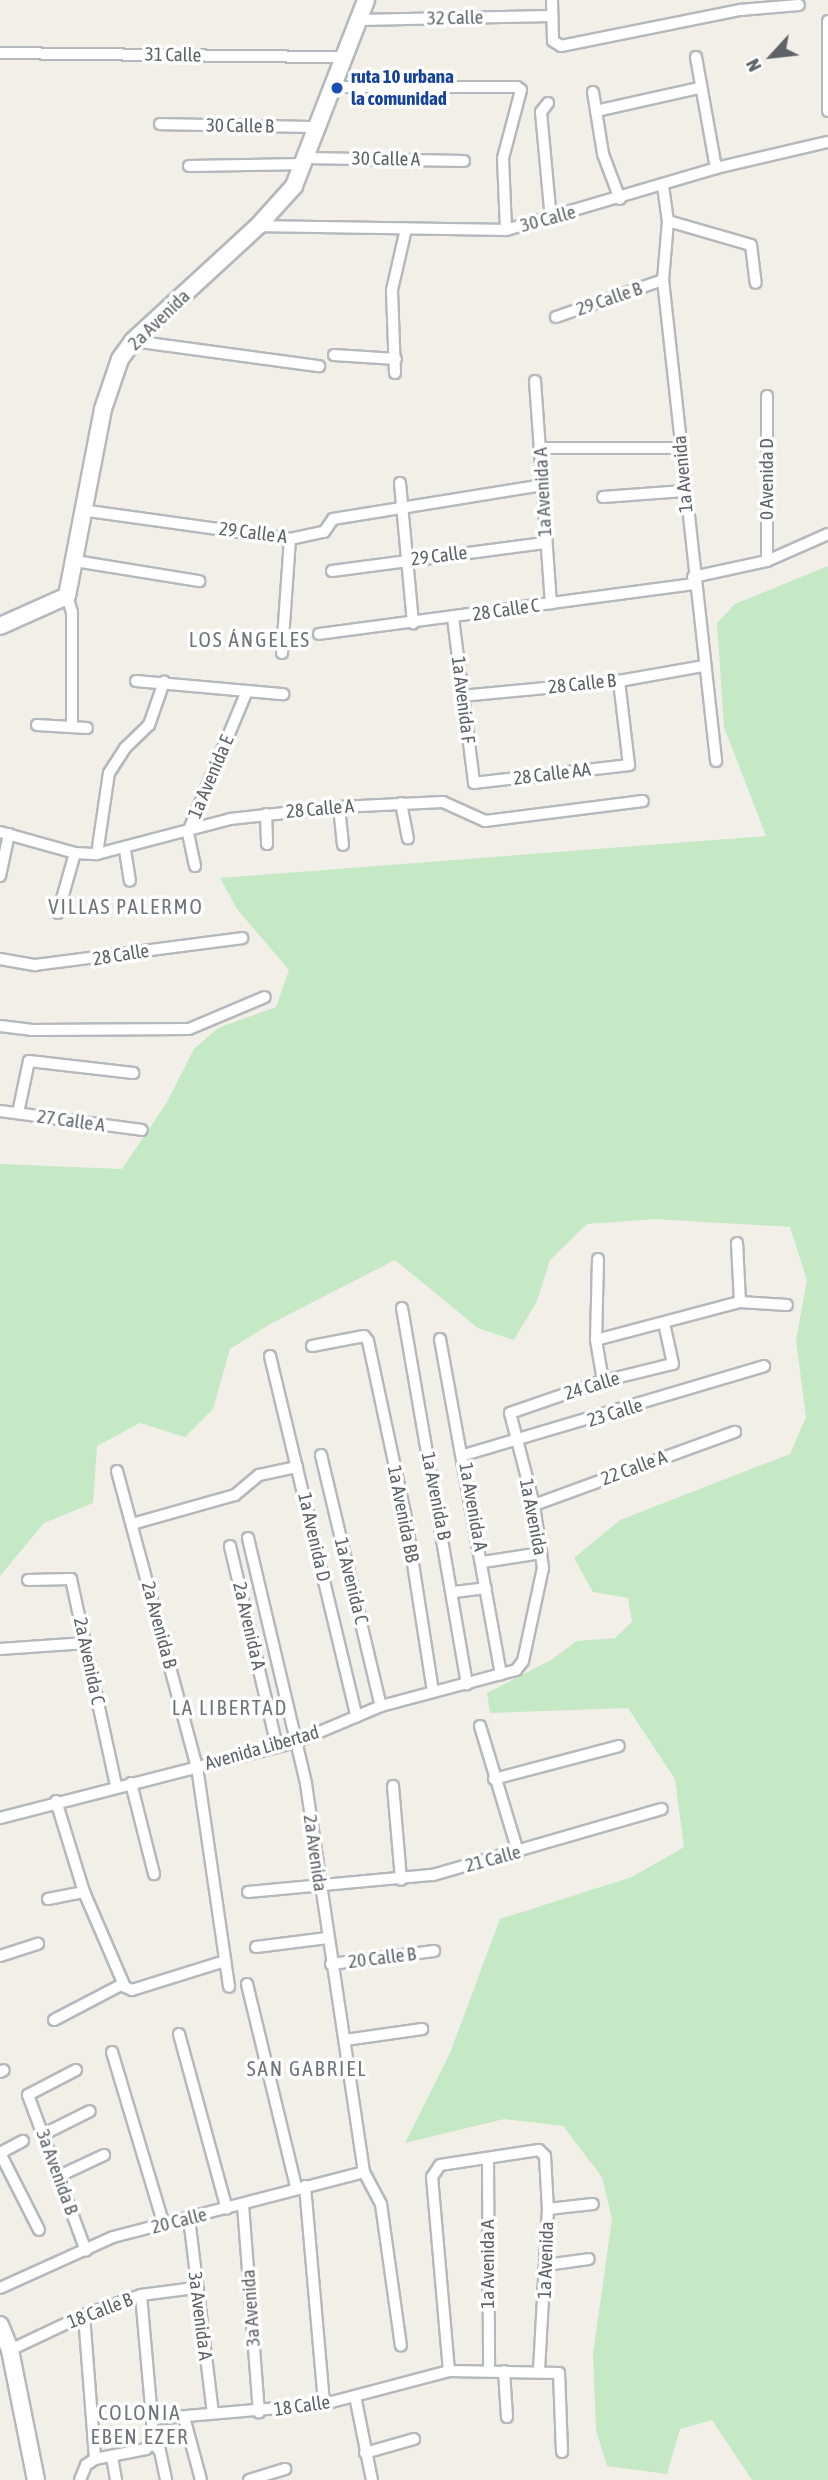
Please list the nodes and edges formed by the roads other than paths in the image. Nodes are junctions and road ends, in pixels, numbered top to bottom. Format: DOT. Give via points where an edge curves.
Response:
graph roads {
  1 [pos="366,0"];
  2 [pos="552,0"];
  3 [pos="739,5"];
  4 [pos="799,5"];
  5 [pos="551,16"];
  6 [pos="359,20"];
  7 [pos="828,20"];
  8 [pos="0,53"];
  9 [pos="346,57"];
  10 [pos="696,57"];
  11 [pos="333,87"];
  12 [pos="699,88"];
  13 [pos="593,93"];
  14 [pos="548,103"];
  15 [pos="596,111"];
  16 [pos="828,111"];
  17 [pos="160,124"];
  18 [pos="320,127"];
  19 [pos="828,142"];
  20 [pos="306,161"];
  21 [pos="464,161"];
  22 [pos="189,166"];
  23 [pos="716,168"];
  24 [pos="663,186"];
  25 [pos="620,198"];
  26 [pos="551,220"];
  27 [pos="668,221"];
  28 [pos="258,226"];
  29 [pos="406,229"];
  30 [pos="506,230"];
  31 [pos="663,280"];
  32 [pos="756,283"];
  33 [pos="556,317"];
  34 [pos="133,341"];
  35 [pos="334,355"];
  36 [pos="396,359"];
  37 [pos="319,366"];
  38 [pos="395,373"];
  39 [pos="535,381"];
  40 [pos="767,396"];
  41 [pos="540,448"];
  42 [pos="682,448"];
  43 [pos="400,482"];
  44 [pos="542,485"];
  45 [pos="684,491"];
  46 [pos="603,497"];
  47 [pos="400,508"];
  48 [pos="81,510"];
  49 [pos="828,534"];
  50 [pos="290,539"];
  51 [pos="546,543"];
  52 [pos="406,560"];
  53 [pos="75,561"];
  54 [pos="767,561"];
  55 [pos="332,571"];
  56 [pos="694,580"];
  57 [pos="199,582"];
  58 [pos="67,596"];
  59 [pos="551,603"];
  60 [pos="453,618"];
  61 [pos="413,623"];
  62 [pos="0,626"];
  63 [pos="319,634"];
  64 [pos="282,653"];
  65 [pos="703,666"];
  66 [pos="136,681"];
  67 [pos="619,681"];
  68 [pos="164,682"];
  69 [pos="247,691"];
  70 [pos="283,694"];
  71 [pos="461,695"];
  72 [pos="37,725"];
  73 [pos="72,727"];
  74 [pos="87,728"];
  75 [pos="716,761"];
  76 [pos="474,783"];
  77 [pos="643,801"];
  78 [pos="401,803"];
  79 [pos="339,807"];
  80 [pos="266,814"];
  81 [pos="188,832"];
  82 [pos="5,833"];
  83 [pos="408,838"];
  84 [pos="267,844"];
  85 [pos="343,845"];
  86 [pos="125,850"];
  87 [pos="75,853"];
  88 [pos="97,854"];
  89 [pos="195,866"];
  90 [pos="0,876"];
  91 [pos="130,881"];
  92 [pos="58,913"];
  93 [pos="242,938"];
  94 [pos="0,959"];
  95 [pos="265,997"];
  96 [pos="0,1026"];
  97 [pos="133,1073"];
  98 [pos="0,1111"];
  99 [pos="18,1113"];
  100 [pos="142,1130"];
  101 [pos="737,1243"];
  102 [pos="598,1259"];
  103 [pos="740,1302"];
  104 [pos="787,1305"];
  105 [pos="402,1308"];
  106 [pos="664,1323"];
  107 [pos="440,1339"];
  108 [pos="596,1340"];
  109 [pos="312,1346"];
  110 [pos="270,1356"];
  111 [pos="764,1366"];
  112 [pos="603,1381"];
  113 [pos="512,1410"];
  114 [pos="735,1432"];
  115 [pos="517,1442"];
  116 [pos="321,1455"];
  117 [pos="464,1455"];
  118 [pos="297,1467"];
  119 [pos="117,1471"];
  120 [pos="534,1504"];
  121 [pos="132,1524"];
  122 [pos="248,1538"];
  123 [pos="230,1546"];
  124 [pos="541,1553"];
  125 [pos="484,1562"];
  126 [pos="28,1580"];
  127 [pos="486,1588"];
  128 [pos="454,1592"];
  129 [pos="86,1643"];
  130 [pos="0,1649"];
  131 [pos="520,1666"];
  132 [pos="500,1675"];
  133 [pos="467,1684"];
  134 [pos="433,1691"];
  135 [pos="382,1706"];
  136 [pos="357,1717"];
  137 [pos="480,1726"];
  138 [pos="296,1742"];
  139 [pos="619,1746"];
  140 [pos="277,1747"];
  141 [pos="197,1767"];
  142 [pos="494,1779"];
  143 [pos="131,1783"];
  144 [pos="116,1786"];
  145 [pos="393,1786"];
  146 [pos="56,1801"];
  147 [pos="662,1809"];
  148 [pos="0,1818"];
  149 [pos="518,1852"];
  150 [pos="154,1874"];
  151 [pos="401,1880"];
  152 [pos="319,1886"];
  153 [pos="84,1892"];
  154 [pos="248,1892"];
  155 [pos="48,1899"];
  156 [pos="327,1938"];
  157 [pos="38,1944"];
  158 [pos="256,1947"];
  159 [pos="434,1951"];
  160 [pos="0,1956"];
  161 [pos="222,1962"];
  162 [pos="331,1964"];
  163 [pos="247,1984"];
  164 [pos="126,1987"];
  165 [pos="229,1987"];
  166 [pos="54,2020"];
  167 [pos="422,2029"];
  168 [pos="179,2034"];
  169 [pos="345,2040"];
  170 [pos="113,2052"];
  171 [pos="76,2070"];
  172 [pos="90,2111"];
  173 [pos="44,2134"];
  174 [pos="23,2141"];
  175 [pos="0,2153"];
  176 [pos="104,2155"];
  177 [pos="488,2159"];
  178 [pos="364,2172"];
  179 [pos="57,2177"];
  180 [pos="300,2187"];
  181 [pos="593,2204"];
  182 [pos="243,2205"];
  183 [pos="227,2209"];
  184 [pos="548,2209"];
  185 [pos="189,2218"];
  186 [pos="163,2225"];
  187 [pos="38,2230"];
  188 [pos="86,2251"];
  189 [pos="589,2259"];
  190 [pos="546,2265"];
  191 [pos="0,2288"];
  192 [pos="195,2288"];
  193 [pos="141,2295"];
  194 [pos="84,2315"];
  195 [pos="0,2325"];
  196 [pos="401,2346"];
  197 [pos="10,2350"];
  198 [pos="489,2370"];
  199 [pos="539,2370"];
  200 [pos="449,2371"];
  201 [pos="504,2371"];
  202 [pos="355,2396"];
  203 [pos="324,2404"];
  204 [pos="259,2412"];
  205 [pos="213,2413"];
  206 [pos="184,2417"];
  207 [pos="507,2417"];
  208 [pos="152,2419"];
  209 [pos="414,2439"];
  210 [pos="152,2443"];
  211 [pos="562,2452"];
  212 [pos="365,2453"];
  213 [pos="112,2457"];
  214 [pos="96,2459"];
  215 [pos="285,2469"];
  216 [pos="36,2480"];
  217 [pos="80,2480"];
  218 [pos="116,2480"];
  219 [pos="166,2480"];
  220 [pos="201,2480"];
  221 [pos="249,2480"];
  222 [pos="372,2480"];
  1 -- 6 [label="street, 2a Avenida"];
  2 -- 5 [label="street"];
  3 -- 4 [label="street"];
  3 -- 5 [label="street" via="555,46"];
  5 -- 6 [label="street, 32 Calle"];
  6 -- 9 [label="street, 2a Avenida"];
  7 -- 16 [label="street"];
  8 -- 9 [label="street, 31 Calle"];
  9 -- 11 [label="street, 2a Avenida"];
  10 -- 12 [label="street"];
  11 -- 18 [label="street, 2a Avenida"];
  11 -- 30 [label="street" via="521,90 503,158"];
  12 -- 15 [label="street"];
  12 -- 23 [label="street"];
  13 -- 15 [label="street"];
  14 -- 26 [label="street" via="541,112"];
  15 -- 25 [label="street" via="603,154"];
  17 -- 18 [label="street, 30 Calle B"];
  18 -- 20 [label="street, 2a Avenida"];
  19 -- 23 [label="street, 30 Calle"];
  20 -- 21 [label="street, 30 Calle A"];
  20 -- 22 [label="street, 30 Calle A"];
  20 -- 28 [label="street, 2a Avenida" via="294,186"];
  23 -- 24 [label="street, 30 Calle"];
  24 -- 25 [label="street, 30 Calle"];
  24 -- 27 [label="street, 1a Avenida"];
  25 -- 26 [label="street, 30 Calle"];
  26 -- 30 [label="street, 30 Calle"];
  27 -- 31 [label="street, 1a Avenida"];
  27 -- 32 [label="street" via="751,245"];
  28 -- 29 [label="street, 30 Calle"];
  28 -- 34 [label="street, 2a Avenida"];
  29 -- 30 [label="street, 30 Calle"];
  29 -- 36 [label="street" via="392,290"];
  31 -- 33 [label="street, 29 Calle B"];
  31 -- 42 [label="street, 1a Avenida"];
  34 -- 37 [label="street"];
  34 -- 48 [label="street, 2a Avenida" via="120,359 103,409"];
  35 -- 36 [label="street"];
  36 -- 38 [label="street"];
  39 -- 41 [label="street, 1a Avenida A"];
  40 -- 54 [label="street, 0 Avenida D"];
  41 -- 42 [label="street"];
  41 -- 44 [label="street, 1a Avenida A"];
  42 -- 45 [label="street, 1a Avenida"];
  43 -- 47 [label="street"];
  44 -- 47 [label="street, 29 Calle A"];
  44 -- 51 [label="street, 1a Avenida A"];
  45 -- 46 [label="street"];
  45 -- 56 [label="street, 1a Avenida"];
  47 -- 50 [label="street, 29 Calle A" via="333,519 324,532"];
  47 -- 52 [label="street"];
  48 -- 50 [label="street, 29 Calle A"];
  48 -- 53 [label="street, 2a Avenida"];
  49 -- 54 [label="street, 28 Calle C"];
  50 -- 64 [label="street"];
  51 -- 52 [label="street, 29 Calle"];
  51 -- 59 [label="street, 1a Avenida A"];
  52 -- 55 [label="street, 29 Calle"];
  52 -- 61 [label="street"];
  53 -- 57 [label="street"];
  53 -- 58 [label="street, 2a Avenida"];
  54 -- 56 [label="street, 28 Calle C"];
  56 -- 59 [label="street, 28 Calle C"];
  56 -- 65 [label="street, 1a Avenida"];
  58 -- 62 [label="street"];
  58 -- 73 [label="street, 2a Avenida" via="72,612"];
  59 -- 60 [label="street, 28 Calle C"];
  60 -- 61 [label="street, 28 Calle C"];
  60 -- 71 [label="street, 1a Avenida F"];
  61 -- 63 [label="street, 28 Calle C"];
  65 -- 67 [label="street, 28 Calle B"];
  65 -- 75 [label="street, 1a Avenida"];
  66 -- 68 [label="street"];
  67 -- 71 [label="street, 28 Calle B"];
  67 -- 76 [label="street, 28 Calle AA" via="629,765"];
  68 -- 69 [label="street"];
  68 -- 88 [label="street" via="149,725 120,754 109,773"];
  69 -- 70 [label="street"];
  69 -- 81 [label="street, 1a Avenida E"];
  71 -- 76 [label="street, 1a Avenida F"];
  72 -- 73 [label="street"];
  73 -- 74 [label="street"];
  77 -- 78 [label="street, 28 Calle A" via="485,821 443,803"];
  78 -- 79 [label="street, 28 Calle A"];
  78 -- 83 [label="street"];
  79 -- 80 [label="street, 28 Calle A"];
  79 -- 85 [label="street"];
  80 -- 81 [label="street, 28 Calle A"];
  80 -- 84 [label="street"];
  81 -- 86 [label="street, 28 Calle A"];
  81 -- 89 [label="street, 1a Avenida E"];
  82 -- 87 [label="street, 28 Calle A"];
  82 -- 90 [label="street"];
  86 -- 88 [label="street, 28 Calle A"];
  86 -- 91 [label="street"];
  87 -- 88 [label="street, 28 Calle A"];
  87 -- 92 [label="street"];
  93 -- 94 [label="street, 28 Calle" via="35,965"];
  95 -- 96 [label="street" via="189,1029 31,1030"];
  97 -- 99 [label="street" via="29,1061"];
  98 -- 99 [label="street, 27 Calle A"];
  99 -- 100 [label="street, 27 Calle A"];
  101 -- 103 [label="street"];
  102 -- 108 [label="street"];
  103 -- 104 [label="street"];
  103 -- 106 [label="street"];
  105 -- 128 [label="street, 1a Avenida B"];
  106 -- 108 [label="street"];
  106 -- 112 [label="street, 24 Calle" via="673,1364"];
  107 -- 117 [label="street, 1a Avenida A"];
  108 -- 112 [label="street"];
  109 -- 134 [label="street, 1a Avenida BB" via="367,1338 406,1519"];
  110 -- 118 [label="street, 1a Avenida D"];
  111 -- 115 [label="street, 23 Calle"];
  112 -- 113 [label="street, 24 Calle"];
  113 -- 115 [label="street, 1a Avenida"];
  114 -- 120 [label="street, 22 Calle A"];
  115 -- 117 [label="street, 23 Calle"];
  115 -- 120 [label="street, 1a Avenida"];
  116 -- 135 [label="street, 1a Avenida C"];
  117 -- 125 [label="street, 1a Avenida A"];
  118 -- 121 [label="street" via="259,1475 235,1496"];
  118 -- 136 [label="street, 1a Avenida D"];
  119 -- 121 [label="street, 2a Avenida B"];
  120 -- 124 [label="street, 1a Avenida"];
  121 -- 141 [label="street, 2a Avenida B"];
  122 -- 138 [label="street, 2a Avenida"];
  123 -- 140 [label="street, 2a Avenida A"];
  124 -- 125 [label="street"];
  124 -- 131 [label="street, 1a Avenida" via="542,1576"];
  125 -- 127 [label="street, 1a Avenida A"];
  126 -- 129 [label="street, 2a Avenida C" via="68,1576"];
  127 -- 128 [label="street"];
  127 -- 132 [label="street, 1a Avenida A"];
  128 -- 133 [label="street, 1a Avenida B"];
  129 -- 130 [label="street"];
  129 -- 144 [label="street, 2a Avenida C"];
  131 -- 132 [label="street, Avenida Libertad"];
  132 -- 133 [label="street, Avenida Libertad"];
  133 -- 134 [label="street, Avenida Libertad"];
  134 -- 135 [label="street, Avenida Libertad"];
  135 -- 136 [label="street, Avenida Libertad"];
  136 -- 138 [label="street, Avenida Libertad"];
  137 -- 142 [label="street"];
  138 -- 140 [label="street, Avenida Libertad"];
  138 -- 152 [label="street, 2a Avenida"];
  139 -- 142 [label="street"];
  140 -- 141 [label="street, Avenida Libertad"];
  141 -- 143 [label="street, Avenida Libertad"];
  141 -- 161 [label="street, 2a Avenida B"];
  142 -- 149 [label="street"];
  143 -- 144 [label="street, Avenida Libertad"];
  143 -- 150 [label="street"];
  144 -- 146 [label="street, Avenida Libertad"];
  145 -- 151 [label="street"];
  146 -- 148 [label="street, Avenida Libertad"];
  146 -- 153 [label="street"];
  147 -- 149 [label="street, 21 Calle"];
  149 -- 151 [label="street, 21 Calle"];
  151 -- 152 [label="street, 21 Calle"];
  152 -- 154 [label="street, 21 Calle"];
  152 -- 156 [label="street, 2a Avenida"];
  153 -- 155 [label="street"];
  153 -- 164 [label="street"];
  156 -- 158 [label="street"];
  156 -- 162 [label="street, 2a Avenida"];
  157 -- 160 [label="street"];
  159 -- 162 [label="street, 20 Calle B"];
  161 -- 164 [label="street"];
  161 -- 165 [label="street, 2a Avenida B"];
  162 -- 169 [label="street, 2a Avenida"];
  163 -- 180 [label="street"];
  164 -- 166 [label="street"];
  167 -- 169 [label="street"];
  168 -- 183 [label="street"];
  169 -- 178 [label="street, 2a Avenida"];
  170 -- 186 [label="street"];
  171 -- 173 [label="street, 3a Avenida B" via="28,2093"];
  172 -- 173 [label="street"];
  173 -- 179 [label="street, 3a Avenida B"];
  174 -- 175 [label="street"];
  175 -- 187 [label="street"];
  176 -- 179 [label="street"];
  177 -- 184 [label="street, 1a Avenida" via="543,2151"];
  177 -- 198 [label="street, 1a Avenida A"];
  177 -- 200 [label="street" via="436,2167 431,2205"];
  178 -- 180 [label="street, 20 Calle"];
  178 -- 196 [label="street, 2a Avenida" via="381,2204"];
  179 -- 188 [label="street, 3a Avenida B"];
  180 -- 182 [label="street, 20 Calle"];
  180 -- 203 [label="street"];
  181 -- 184 [label="street"];
  182 -- 183 [label="street, 20 Calle"];
  182 -- 204 [label="street, 3a Avenida"];
  183 -- 185 [label="street, 20 Calle"];
  184 -- 190 [label="street, 1a Avenida"];
  185 -- 186 [label="street, 20 Calle"];
  185 -- 192 [label="street, 3a Avenida A"];
  186 -- 188 [label="street, 20 Calle" via="113,2237"];
  188 -- 191 [label="street, 20 Calle"];
  189 -- 190 [label="street"];
  190 -- 199 [label="street, 1a Avenida"];
  192 -- 193 [label="street, 18 Calle B"];
  192 -- 205 [label="street, 3a Avenida A"];
  193 -- 194 [label="street, 18 Calle B"];
  193 -- 208 [label="street"];
  194 -- 197 [label="street, 18 Calle B"];
  194 -- 214 [label="street"];
  195 -- 197 [label="street"];
  197 -- 216 [label="street"];
  198 -- 200 [label="street, 18 Calle"];
  198 -- 201 [label="street, 18 Calle"];
  199 -- 201 [label="street, 18 Calle"];
  199 -- 211 [label="street, 18 Calle" via="560,2374"];
  200 -- 202 [label="street, 18 Calle"];
  201 -- 207 [label="street"];
  202 -- 203 [label="street, 18 Calle"];
  202 -- 212 [label="street"];
  203 -- 204 [label="street, 18 Calle"];
  204 -- 205 [label="street, 18 Calle"];
  205 -- 206 [label="street, 18 Calle"];
  206 -- 208 [label="street, 18 Calle"];
  206 -- 220 [label="street"];
  208 -- 210 [label="street"];
  209 -- 212 [label="street"];
  210 -- 213 [label="street" via="138,2452"];
  210 -- 219 [label="street" via="160,2451"];
  212 -- 222 [label="street"];
  213 -- 214 [label="street"];
  213 -- 218 [label="street"];
  214 -- 217 [label="street" via="86,2465"];
  215 -- 221 [label="street"];
}
